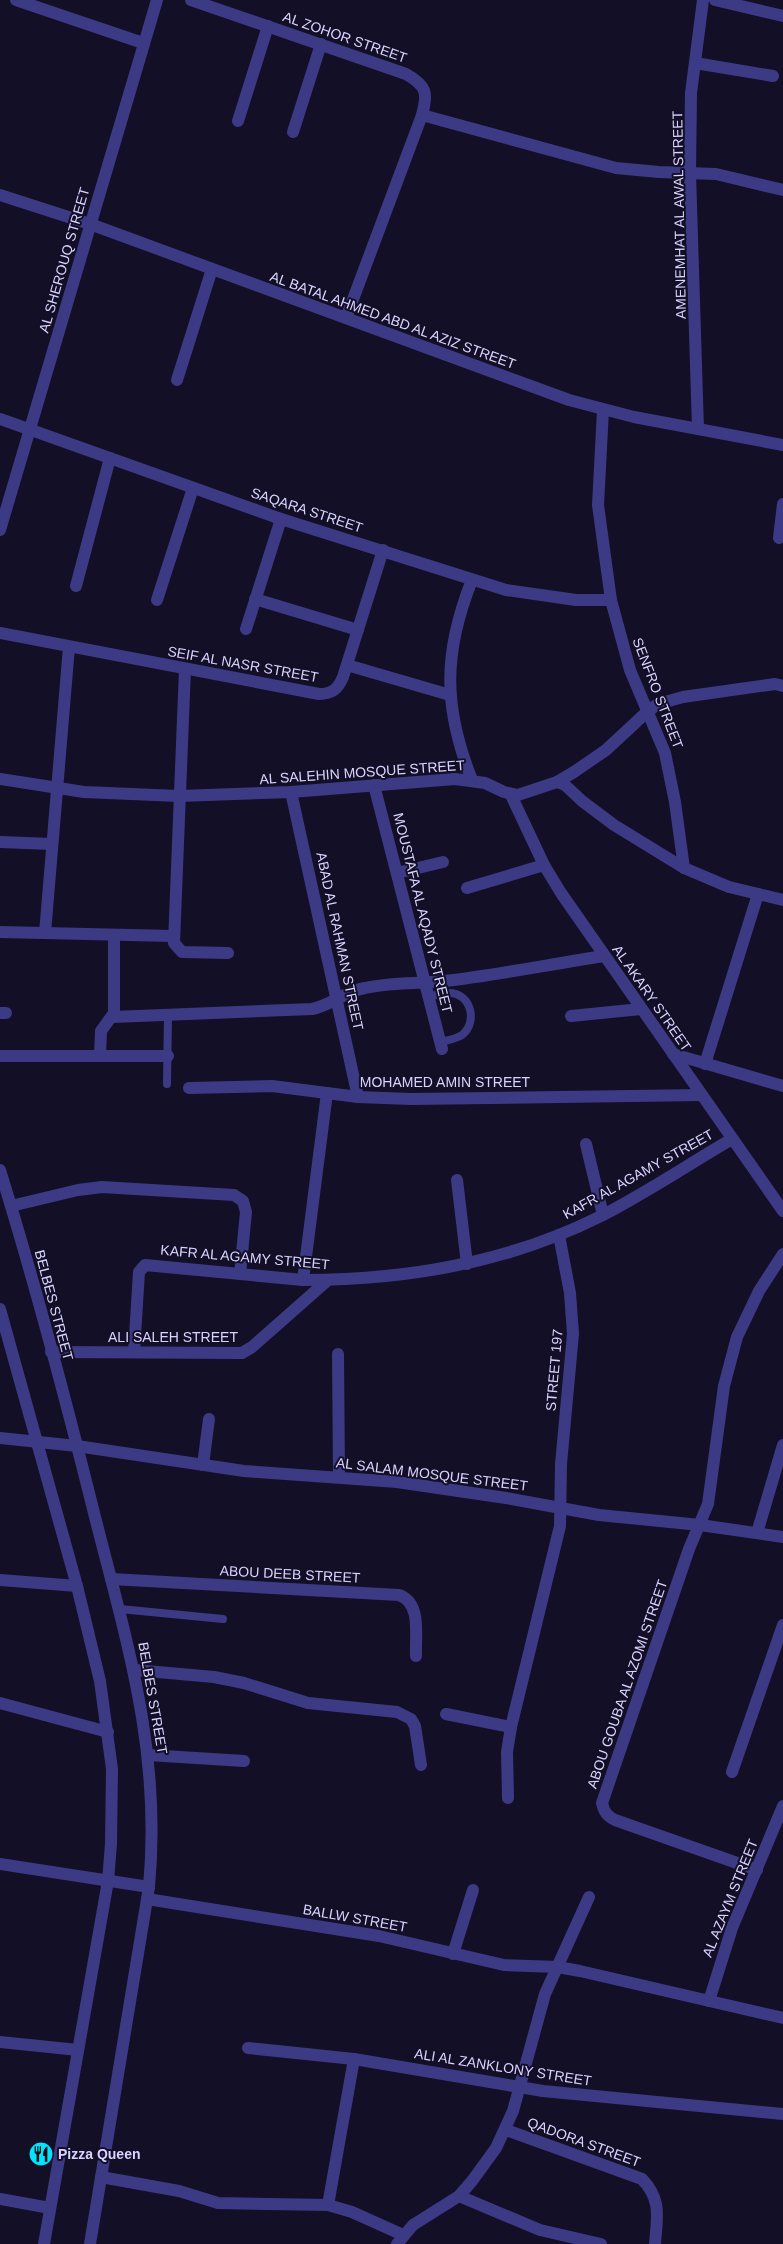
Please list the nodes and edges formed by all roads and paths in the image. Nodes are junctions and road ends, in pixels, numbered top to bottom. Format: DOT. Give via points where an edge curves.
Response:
graph roads {
  1 [pos="16,0"];
  2 [pos="157,0"];
  3 [pos="191,0"];
  4 [pos="703,0"];
  5 [pos="715,0"];
  6 [pos="783,16"];
  7 [pos="268,26"];
  8 [pos="143,43"];
  9 [pos="321,44"];
  10 [pos="695,63"];
  11 [pos="772,76"];
  12 [pos="422,116"];
  13 [pos="238,121"];
  14 [pos="293,132"];
  15 [pos="690,173"];
  16 [pos="783,190"];
  17 [pos="0,195"];
  18 [pos="90,224"];
  19 [pos="212,268"];
  20 [pos="346,318"];
  21 [pos="177,380"];
  22 [pos="603,410"];
  23 [pos="0,419"];
  24 [pos="30,429"];
  25 [pos="698,429"];
  26 [pos="783,445"];
  27 [pos="110,458"];
  28 [pos="193,488"];
  29 [pos="783,504"];
  30 [pos="281,520"];
  31 [pos="0,526"];
  32 [pos="779,538"];
  33 [pos="383,550"];
  34 [pos="472,580"];
  35 [pos="76,586"];
  36 [pos="256,599"];
  37 [pos="157,600"];
  38 [pos="611,600"];
  39 [pos="246,629"];
  40 [pos="358,630"];
  41 [pos="0,633"];
  42 [pos="69,647"];
  43 [pos="347,665"];
  44 [pos="185,669"];
  45 [pos="783,686"];
  46 [pos="450,695"];
  47 [pos="648,711"];
  48 [pos="0,779"];
  49 [pos="472,780"];
  50 [pos="557,782"];
  51 [pos="374,785"];
  52 [pos="57,788"];
  53 [pos="291,792"];
  54 [pos="511,795"];
  55 [pos="180,796"];
  56 [pos="0,842"];
  57 [pos="52,844"];
  58 [pos="443,862"];
  59 [pos="544,865"];
  60 [pos="684,868"];
  61 [pos="397,873"];
  62 [pos="466,888"];
  63 [pos="758,894"];
  64 [pos="783,900"];
  65 [pos="0,932"];
  66 [pos="46,933"];
  67 [pos="114,935"];
  68 [pos="173,936"];
  69 [pos="228,953"];
  70 [pos="604,956"];
  71 [pos="425,982"];
  72 [pos="429,997"];
  73 [pos="338,999"];
  74 [pos="641,1008"];
  75 [pos="168,1015"];
  76 [pos="571,1016"];
  77 [pos="113,1017"];
  78 [pos="441,1045"];
  79 [pos="673,1054"];
  80 [pos="0,1056"];
  81 [pos="100,1056"];
  82 [pos="168,1056"];
  83 [pos="705,1064"];
  84 [pos="167,1084"];
  85 [pos="783,1086"];
  86 [pos="189,1088"];
  87 [pos="327,1092"];
  88 [pos="702,1095"];
  89 [pos="358,1097"];
  90 [pos="732,1139"];
  91 [pos="586,1144"];
  92 [pos="0,1170"];
  93 [pos="457,1180"];
  94 [pos="11,1206"];
  95 [pos="783,1211"];
  96 [pos="603,1215"];
  97 [pos="559,1235"];
  98 [pos="783,1254"];
  99 [pos="467,1264"];
  100 [pos="240,1274"];
  101 [pos="303,1280"];
  102 [pos="328,1280"];
  103 [pos="0,1309"];
  104 [pos="51,1352"];
  105 [pos="134,1352"];
  106 [pos="338,1354"];
  107 [pos="209,1419"];
  108 [pos="0,1438"];
  109 [pos="36,1442"];
  110 [pos="783,1445"];
  111 [pos="77,1446"];
  112 [pos="203,1464"];
  113 [pos="339,1477"];
  114 [pos="562,1508"];
  115 [pos="700,1525"];
  116 [pos="757,1533"];
  117 [pos="783,1537"];
  118 [pos="112,1579"];
  119 [pos="0,1580"];
  120 [pos="77,1586"];
  121 [pos="120,1609"];
  122 [pos="223,1619"];
  123 [pos="783,1626"];
  124 [pos="416,1656"];
  125 [pos="135,1670"];
  126 [pos="0,1703"];
  127 [pos="446,1714"];
  128 [pos="511,1727"];
  129 [pos="108,1732"];
  130 [pos="148,1755"];
  131 [pos="244,1761"];
  132 [pos="422,1765"];
  133 [pos="732,1772"];
  134 [pos="508,1798"];
  135 [pos="783,1806"];
  136 [pos="0,1864"];
  137 [pos="757,1870"];
  138 [pos="108,1881"];
  139 [pos="473,1890"];
  140 [pos="148,1893"];
  141 [pos="589,1896"];
  142 [pos="453,1954"];
  143 [pos="558,1967"];
  144 [pos="709,2001"];
  145 [pos="783,2018"];
  146 [pos="0,2042"];
  147 [pos="248,2048"];
  148 [pos="78,2050"];
  149 [pos="354,2059"];
  150 [pos="520,2088"];
  151 [pos="783,2114"];
  152 [pos="506,2130"];
  153 [pos="101,2177"];
  154 [pos="459,2196"];
  155 [pos="0,2199"];
  156 [pos="328,2205"];
  157 [pos="50,2208"];
  158 [pos="400,2240"];
  159 [pos="44,2244"];
  160 [pos="90,2244"];
  161 [pos="601,2244"];
  162 [pos="655,2244"];
  1 -- 8 [label="street"];
  2 -- 8 [label="street, AL SHEROUQ STREET"];
  3 -- 7 [label="street, AL ZOHOR STREET"];
  4 -- 10 [label="street, AMENEMHAT AL AWAL STREET"];
  5 -- 6 [label="street"];
  7 -- 9 [label="street, AL ZOHOR STREET"];
  7 -- 13 [label="street"];
  8 -- 18 [label="street, AL SHEROUQ STREET"];
  9 -- 12 [label="street, AL ZOHOR STREET" via="418,81 425,90"];
  9 -- 14 [label="street"];
  10 -- 11 [label="street"];
  10 -- 15 [label="street, AMENEMHAT AL AWAL STREET"];
  12 -- 15 [label="street" via="616,168"];
  12 -- 20 [label="street, AL ZOHOR STREET"];
  15 -- 16 [label="street" via="716,174"];
  15 -- 25 [label="street, AMENEMHAT AL AWAL STREET"];
  17 -- 18 [label="street, AL BATAL AHMED ABD AL AZIZ STREET"];
  18 -- 19 [label="street, AL BATAL AHMED ABD AL AZIZ STREET"];
  18 -- 24 [label="street, AL SHEROUQ STREET"];
  19 -- 20 [label="street, AL BATAL AHMED ABD AL AZIZ STREET"];
  19 -- 21 [label="street"];
  20 -- 22 [label="street, AL BATAL AHMED ABD AL AZIZ STREET" via="536,389"];
  22 -- 25 [label="street, AL BATAL AHMED ABD AL AZIZ STREET"];
  22 -- 38 [label="street, SENFRO STREET" via="598,505"];
  23 -- 24 [label="street, SAQARA STREET"];
  24 -- 27 [label="street, SAQARA STREET"];
  24 -- 31 [label="street, AL SHEROUQ STREET"];
  25 -- 26 [label="street, AL BATAL AHMED ABD AL AZIZ STREET"];
  27 -- 28 [label="street, SAQARA STREET"];
  27 -- 35 [label="street"];
  28 -- 30 [label="street, SAQARA STREET"];
  28 -- 37 [label="street"];
  29 -- 32 [label="street"];
  30 -- 33 [label="street, SAQARA STREET"];
  30 -- 36 [label="street"];
  33 -- 34 [label="street, SAQARA STREET"];
  33 -- 40 [label="street, SEIF AL NASR STREET"];
  34 -- 38 [label="street, SAQARA STREET" via="541,597"];
  34 -- 46 [label="street" via="454,636"];
  36 -- 39 [label="street"];
  36 -- 40 [label="street"];
  38 -- 47 [label="street, SENFRO STREET" via="623,649"];
  40 -- 43 [label="street, SEIF AL NASR STREET"];
  41 -- 42 [label="street, SEIF AL NASR STREET"];
  42 -- 44 [label="street, SEIF AL NASR STREET"];
  42 -- 52 [label="street"];
  43 -- 44 [label="street, SEIF AL NASR STREET" via="340,685 334,691 319,694"];
  43 -- 46 [label="street"];
  44 -- 55 [label="street"];
  45 -- 47 [label="street" via="775,684 684,697 658,704"];
  46 -- 49 [label="street" via="461,753"];
  47 -- 50 [label="street" via="606,750"];
  47 -- 60 [label="street, SENFRO STREET" via="671,778"];
  48 -- 52 [label="street, AL SALEHIN MOSQUE STREET"];
  49 -- 51 [label="street, AL SALEHIN MOSQUE STREET"];
  49 -- 54 [label="street, AL SALEHIN MOSQUE STREET"];
  50 -- 54 [label="street"];
  50 -- 60 [label="street" via="614,825"];
  51 -- 53 [label="street, AL SALEHIN MOSQUE STREET"];
  51 -- 61 [label="street, MOUSTAFA AL AQADY STREET"];
  52 -- 55 [label="street, AL SALEHIN MOSQUE STREET" via="114,795"];
  52 -- 57 [label="street"];
  53 -- 55 [label="street, AL SALEHIN MOSQUE STREET"];
  53 -- 73 [label="street, ABAD AL RAHMAN STREET"];
  54 -- 59 [label="street, AL AKARY STREET"];
  55 -- 68 [label="street"];
  56 -- 57 [label="street"];
  57 -- 66 [label="street"];
  58 -- 61 [label="street"];
  59 -- 62 [label="street"];
  59 -- 70 [label="street, AL AKARY STREET"];
  60 -- 63 [label="street" via="729,887"];
  61 -- 71 [label="street, MOUSTAFA AL AQADY STREET"];
  63 -- 64 [label="street"];
  63 -- 83 [label="street"];
  65 -- 66 [label="street"];
  66 -- 67 [label="street"];
  67 -- 68 [label="street"];
  67 -- 77 [label="street"];
  68 -- 69 [label="street" via="174,943 182,952"];
  70 -- 71 [label="street"];
  70 -- 74 [label="street, AL AKARY STREET"];
  71 -- 72 [label="street, MOUSTAFA AL AQADY STREET"];
  71 -- 73 [label="street" via="368,987"];
  72 -- 78 [label="street, MOUSTAFA AL AQADY STREET"];
  72 -- 78 [label="lane" via="454,993 468,1003 471,1010 469,1026 464,1033"];
  73 -- 75 [label="street" via="312,1009"];
  73 -- 89 [label="street, ABAD AL RAHMAN STREET"];
  74 -- 76 [label="street"];
  74 -- 79 [label="street, AL AKARY STREET"];
  75 -- 77 [label="street"];
  75 -- 82 [label="lane"];
  77 -- 81 [label="street" via="101,1031"];
  79 -- 83 [label="street"];
  79 -- 88 [label="street, AL AKARY STREET"];
  80 -- 81 [label="street"];
  81 -- 82 [label="street"];
  82 -- 84 [label="lane"];
  83 -- 85 [label="street"];
  86 -- 87 [label="street, MOHAMED AMIN STREET" via="263,1086"];
  87 -- 89 [label="street, MOHAMED AMIN STREET"];
  87 -- 101 [label="street"];
  88 -- 89 [label="street, MOHAMED AMIN STREET"];
  88 -- 90 [label="street, AL AKARY STREET"];
  90 -- 95 [label="street, AL AKARY STREET"];
  90 -- 96 [label="street, KAFR AL AGAMY STREET"];
  91 -- 96 [label="street"];
  92 -- 94 [label="street, BELBES STREET"];
  93 -- 99 [label="street"];
  94 -- 100 [label="street" via="102,1187 234,1195 243,1201 246,1212"];
  94 -- 104 [label="street, BELBES STREET"];
  96 -- 97 [label="street, KAFR AL AGAMY STREET"];
  97 -- 99 [label="street, KAFR AL AGAMY STREET"];
  97 -- 114 [label="street, STREET 197" via="570,1293 573,1334 561,1464"];
  98 -- 115 [label="street" via="747,1314 730,1361 710,1493"];
  99 -- 102 [label="street, KAFR AL AGAMY STREET" via="426,1272"];
  100 -- 101 [label="street, KAFR AL AGAMY STREET"];
  100 -- 105 [label="street, KAFR AL AGAMY STREET" via="148,1264 142,1267 139,1272"];
  101 -- 102 [label="street, KAFR AL AGAMY STREET"];
  102 -- 105 [label="street, ALI SALEH STREET" via="242,1353"];
  103 -- 109 [label="street"];
  104 -- 105 [label="street, ALI SALEH STREET"];
  104 -- 111 [label="street, BELBES STREET"];
  106 -- 113 [label="street"];
  107 -- 112 [label="street"];
  108 -- 109 [label="street, AL SALAM MOSQUE STREET"];
  109 -- 111 [label="street, AL SALAM MOSQUE STREET"];
  109 -- 120 [label="street"];
  110 -- 116 [label="street"];
  111 -- 112 [label="street, AL SALAM MOSQUE STREET"];
  111 -- 118 [label="street, BELBES STREET"];
  112 -- 113 [label="street, AL SALAM MOSQUE STREET"];
  113 -- 114 [label="street, AL SALAM MOSQUE STREET" via="397,1482"];
  114 -- 115 [label="street, AL SALAM MOSQUE STREET" via="617,1518"];
  114 -- 128 [label="street, STREET 197" via="557,1543"];
  115 -- 116 [label="street, AL SALAM MOSQUE STREET"];
  115 -- 137 [label="street, ABOU GOUBA AL AZOMI STREET" via="602,1803 603,1810 615,1820"];
  116 -- 117 [label="street, AL SALAM MOSQUE STREET"];
  118 -- 121 [label="street, BELBES STREET"];
  118 -- 124 [label="street, ABOU DEEB STREET" via="399,1595 410,1601 415,1613"];
  119 -- 120 [label="street"];
  120 -- 129 [label="street" via="100,1681"];
  121 -- 122 [label="lane"];
  121 -- 125 [label="street, BELBES STREET"];
  123 -- 133 [label="street"];
  125 -- 130 [label="street, BELBES STREET"];
  125 -- 132 [label="street" via="214,1677 308,1703 397,1712 411,1719 415,1726"];
  126 -- 129 [label="street"];
  127 -- 128 [label="street"];
  128 -- 134 [label="street, STREET 197" via="506,1767"];
  129 -- 138 [label="street" via="113,1807"];
  130 -- 131 [label="street"];
  130 -- 140 [label="street, BELBES STREET" via="153,1823"];
  135 -- 137 [label="street, AL AZAYM STREET"];
  136 -- 138 [label="street, BALLW STREET"];
  137 -- 144 [label="street, AL AZAYM STREET" via="729,1937"];
  138 -- 140 [label="street, BALLW STREET"];
  138 -- 148 [label="street"];
  139 -- 142 [label="street"];
  140 -- 142 [label="street, BALLW STREET" via="379,1936"];
  140 -- 153 [label="street, BELBES STREET"];
  141 -- 143 [label="street"];
  142 -- 143 [label="street, BALLW STREET" via="504,1964"];
  143 -- 144 [label="street, BALLW STREET"];
  143 -- 150 [label="street" via="540,2009"];
  144 -- 145 [label="street, BALLW STREET"];
  146 -- 148 [label="street"];
  147 -- 149 [label="street, ALI AL ZANKLONY STREET"];
  148 -- 157 [label="street"];
  149 -- 150 [label="street, ALI AL ZANKLONY STREET"];
  149 -- 156 [label="street"];
  150 -- 151 [label="street, ALI AL ZANKLONY STREET"];
  150 -- 152 [label="street"];
  152 -- 154 [label="street"];
  152 -- 162 [label="street, QADORA STREET" via="642,2179 656,2200"];
  153 -- 156 [label="street" via="179,2191 218,2203"];
  153 -- 160 [label="street, BELBES STREET"];
  154 -- 158 [label="street" via="413,2225"];
  154 -- 161 [label="street" via="540,2230"];
  155 -- 157 [label="street"];
  156 -- 158 [label="street" via="352,2212"];
  157 -- 159 [label="street"];
}
